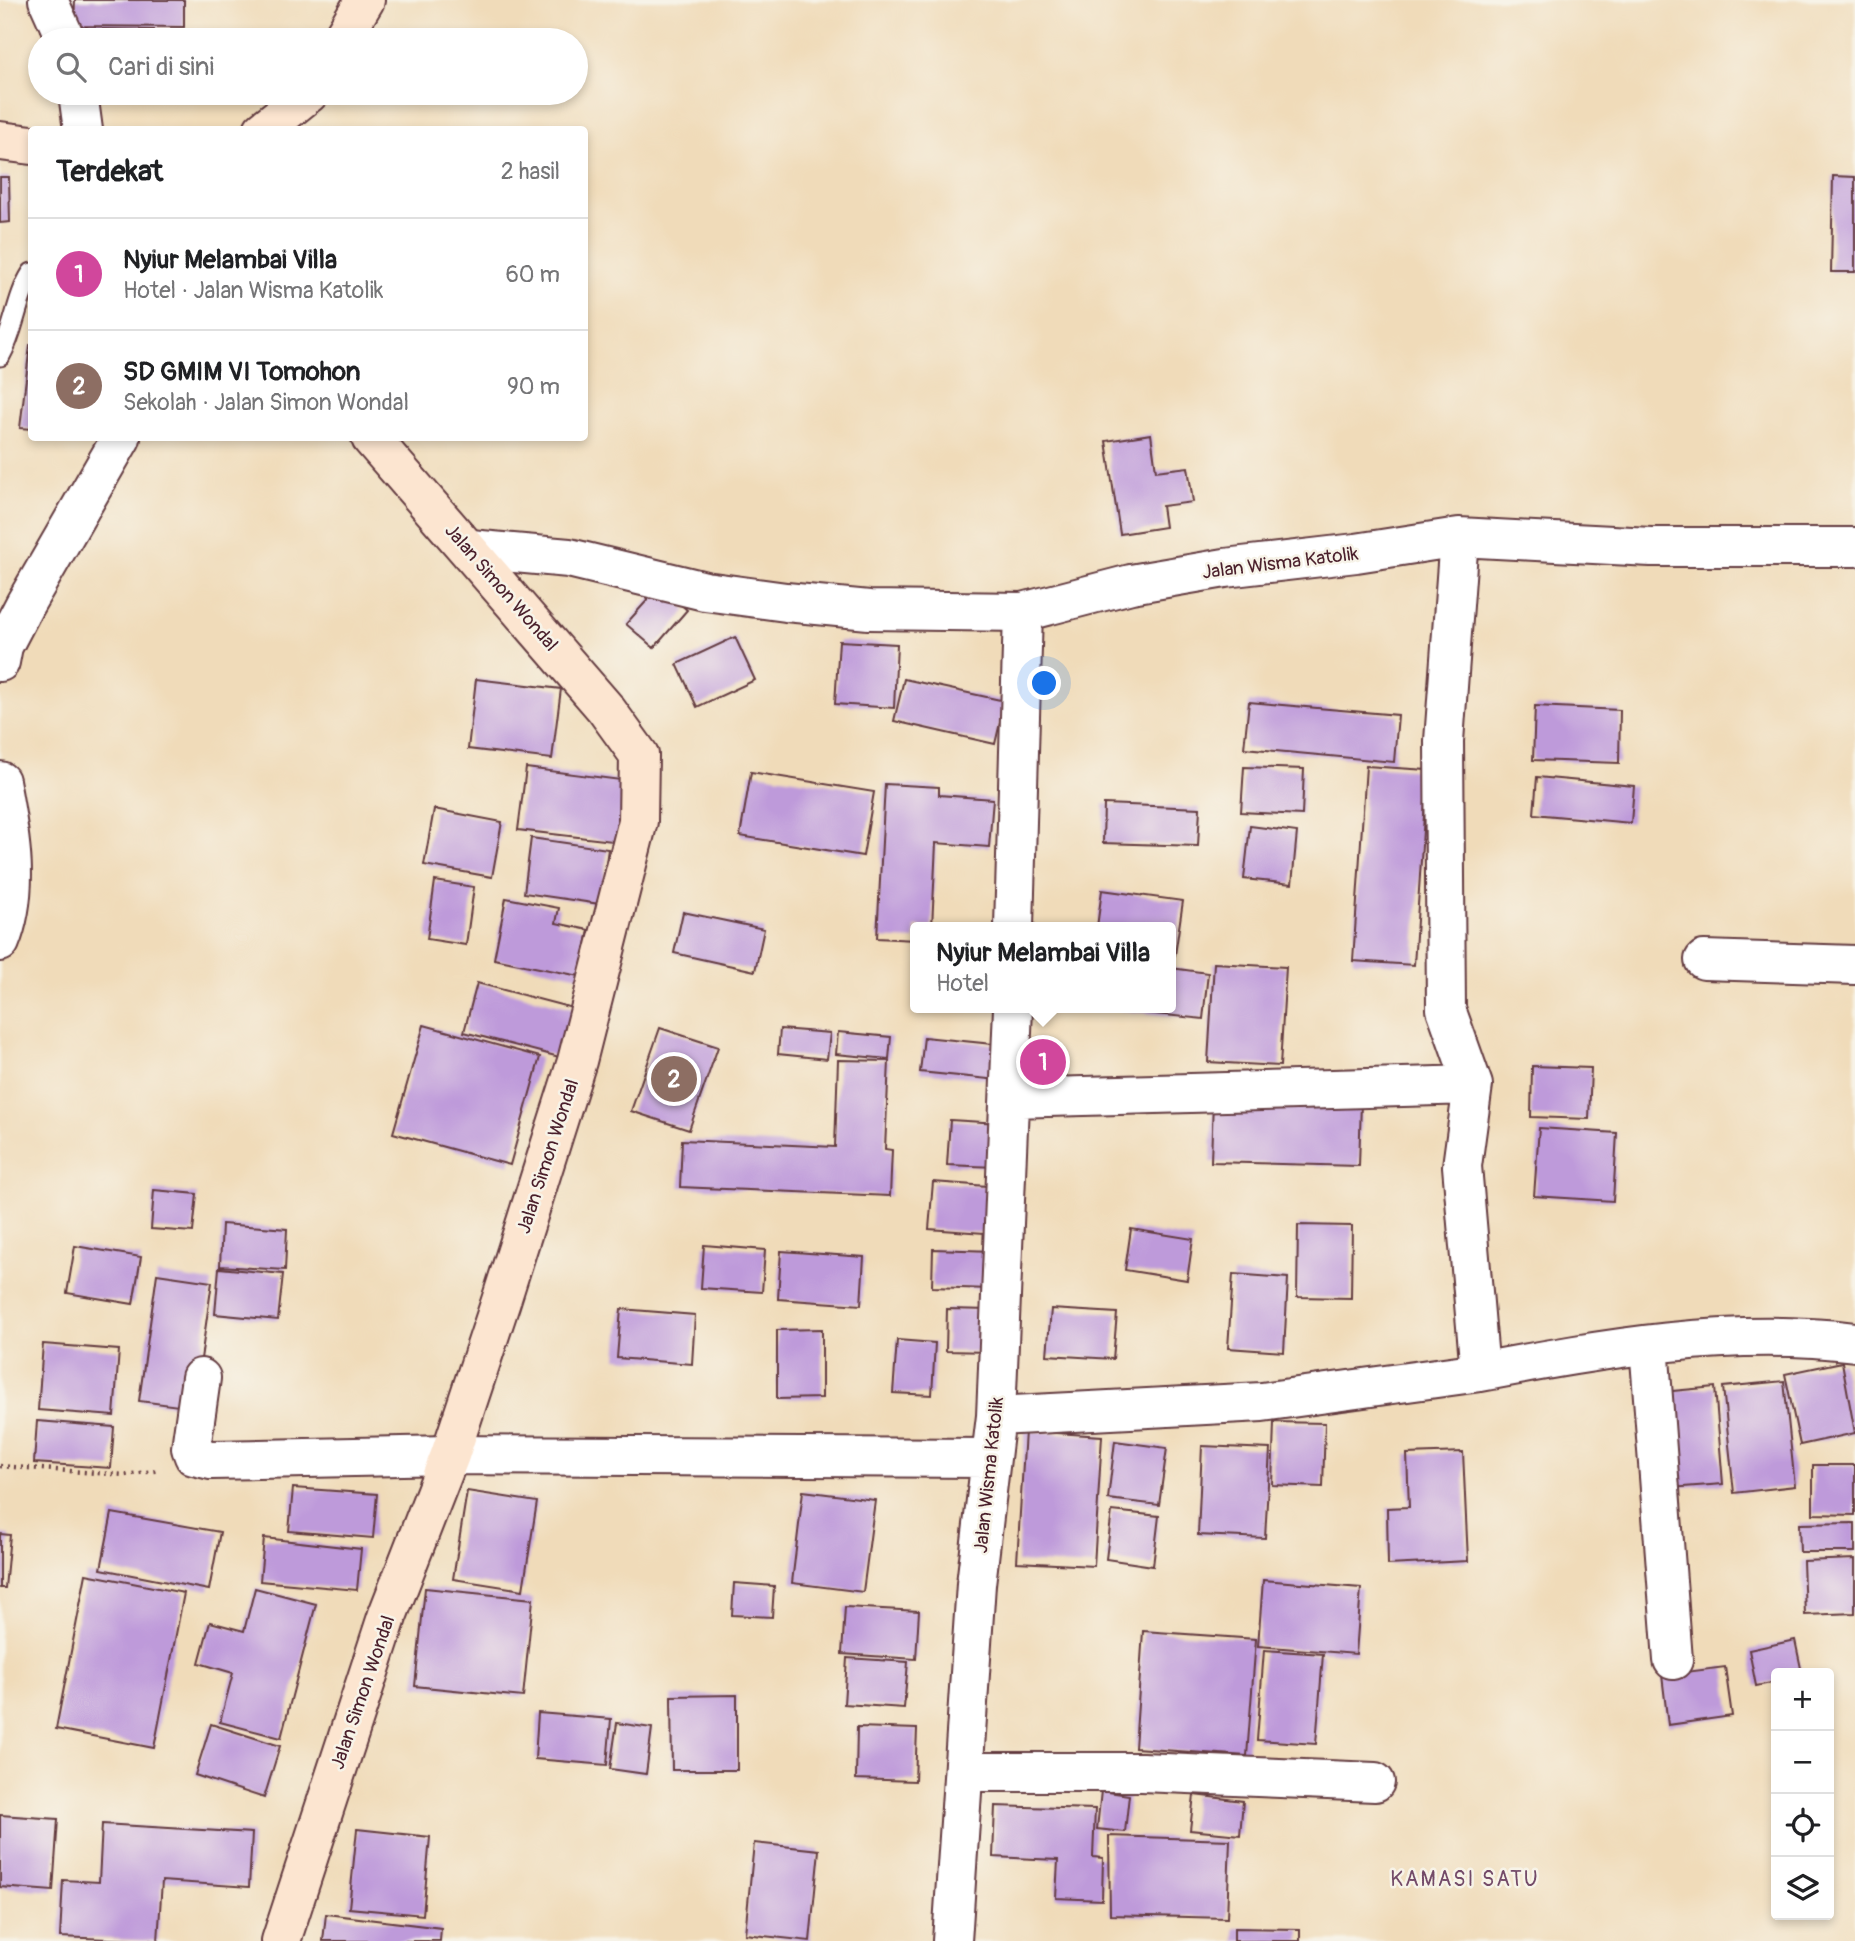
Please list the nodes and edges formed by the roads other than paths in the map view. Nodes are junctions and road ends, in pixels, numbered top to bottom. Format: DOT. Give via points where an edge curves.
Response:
graph roads {
  1 [pos="48,0"];
  2 [pos="365,0"];
  3 [pos="61,28"];
  4 [pos="348,28"];
  5 [pos="80,105"];
  6 [pos="294,105"];
  7 [pos="82,126"];
  8 [pos="268,126"];
  9 [pos="0,141"];
  10 [pos="28,144"];
  11 [pos="28,279"];
  12 [pos="0,356"];
  13 [pos="119,441"];
  14 [pos="374,441"];
  15 [pos="1459,537"];
  16 [pos="1855,547"];
  17 [pos="470,549"];
  18 [pos="1023,612"];
  19 [pos="0,662"];
  20 [pos="0,781"];
  21 [pos="1014,922"];
  22 [pos="0,942"];
  23 [pos="1704,960"];
  24 [pos="1855,965"];
  25 [pos="1013,1013"];
  26 [pos="1473,1085"];
  27 [pos="1012,1098"];
  28 [pos="1855,1342"];
  29 [pos="1650,1345"];
  30 [pos="1480,1372"];
  31 [pos="201,1378"];
  32 [pos="996,1416"];
  33 [pos="450,1455"];
  34 [pos="990,1458"];
  35 [pos="1673,1660"];
  36 [pos="964,1772"];
  37 [pos="1375,1782"];
  38 [pos="281,1941"];
  39 [pos="952,1941"];
  1 -- 3 [label="street"];
  2 -- 4 [label="street"];
  5 -- 7 [label="street"];
  6 -- 8 [label="street"];
  9 -- 10 [label="street"];
  11 -- 12 [label="lane" via="11,338"];
  13 -- 19 [label="street" via="25,604 3,646"];
  14 -- 17 [label="street, Jalan Simon Wondal"];
  15 -- 16 [label="street, Jalan Wisma Katolik" via="1651,547"];
  15 -- 18 [label="street, Jalan Wisma Katolik" via="1198,572"];
  15 -- 26 [label="street" via="1444,741 1446,1009"];
  17 -- 18 [label="street, Jalan Wisma Katolik" via="569,558 705,591 786,602 869,610"];
  17 -- 33 [label="street, Jalan Simon Wondal" via="605,708 639,755 641,783 638,821 577,1061"];
  18 -- 21 [label="street"];
  20 -- 22 [label="street" via="14,878"];
  23 -- 24 [label="street"];
  25 -- 27 [label="street, Jalan Wisma Katolik"];
  26 -- 27 [label="street"];
  26 -- 30 [label="street" via="1462,1166"];
  27 -- 32 [label="street, Jalan Wisma Katolik"];
  28 -- 29 [label="street" via="1809,1336"];
  29 -- 30 [label="street" via="1601,1349"];
  29 -- 35 [label="street"];
  30 -- 32 [label="street" via="1262,1402"];
  31 -- 33 [label="street" via="191,1448 201,1459"];
  32 -- 34 [label="street, Jalan Wisma Katolik"];
  33 -- 34 [label="street"];
  33 -- 38 [label="street, Jalan Simon Wondal" via="388,1614"];
  34 -- 36 [label="street, Jalan Wisma Katolik" via="976,1584"];
  36 -- 37 [label="street" via="1142,1772"];
  36 -- 39 [label="street, Jalan Wisma Katolik"];
}
